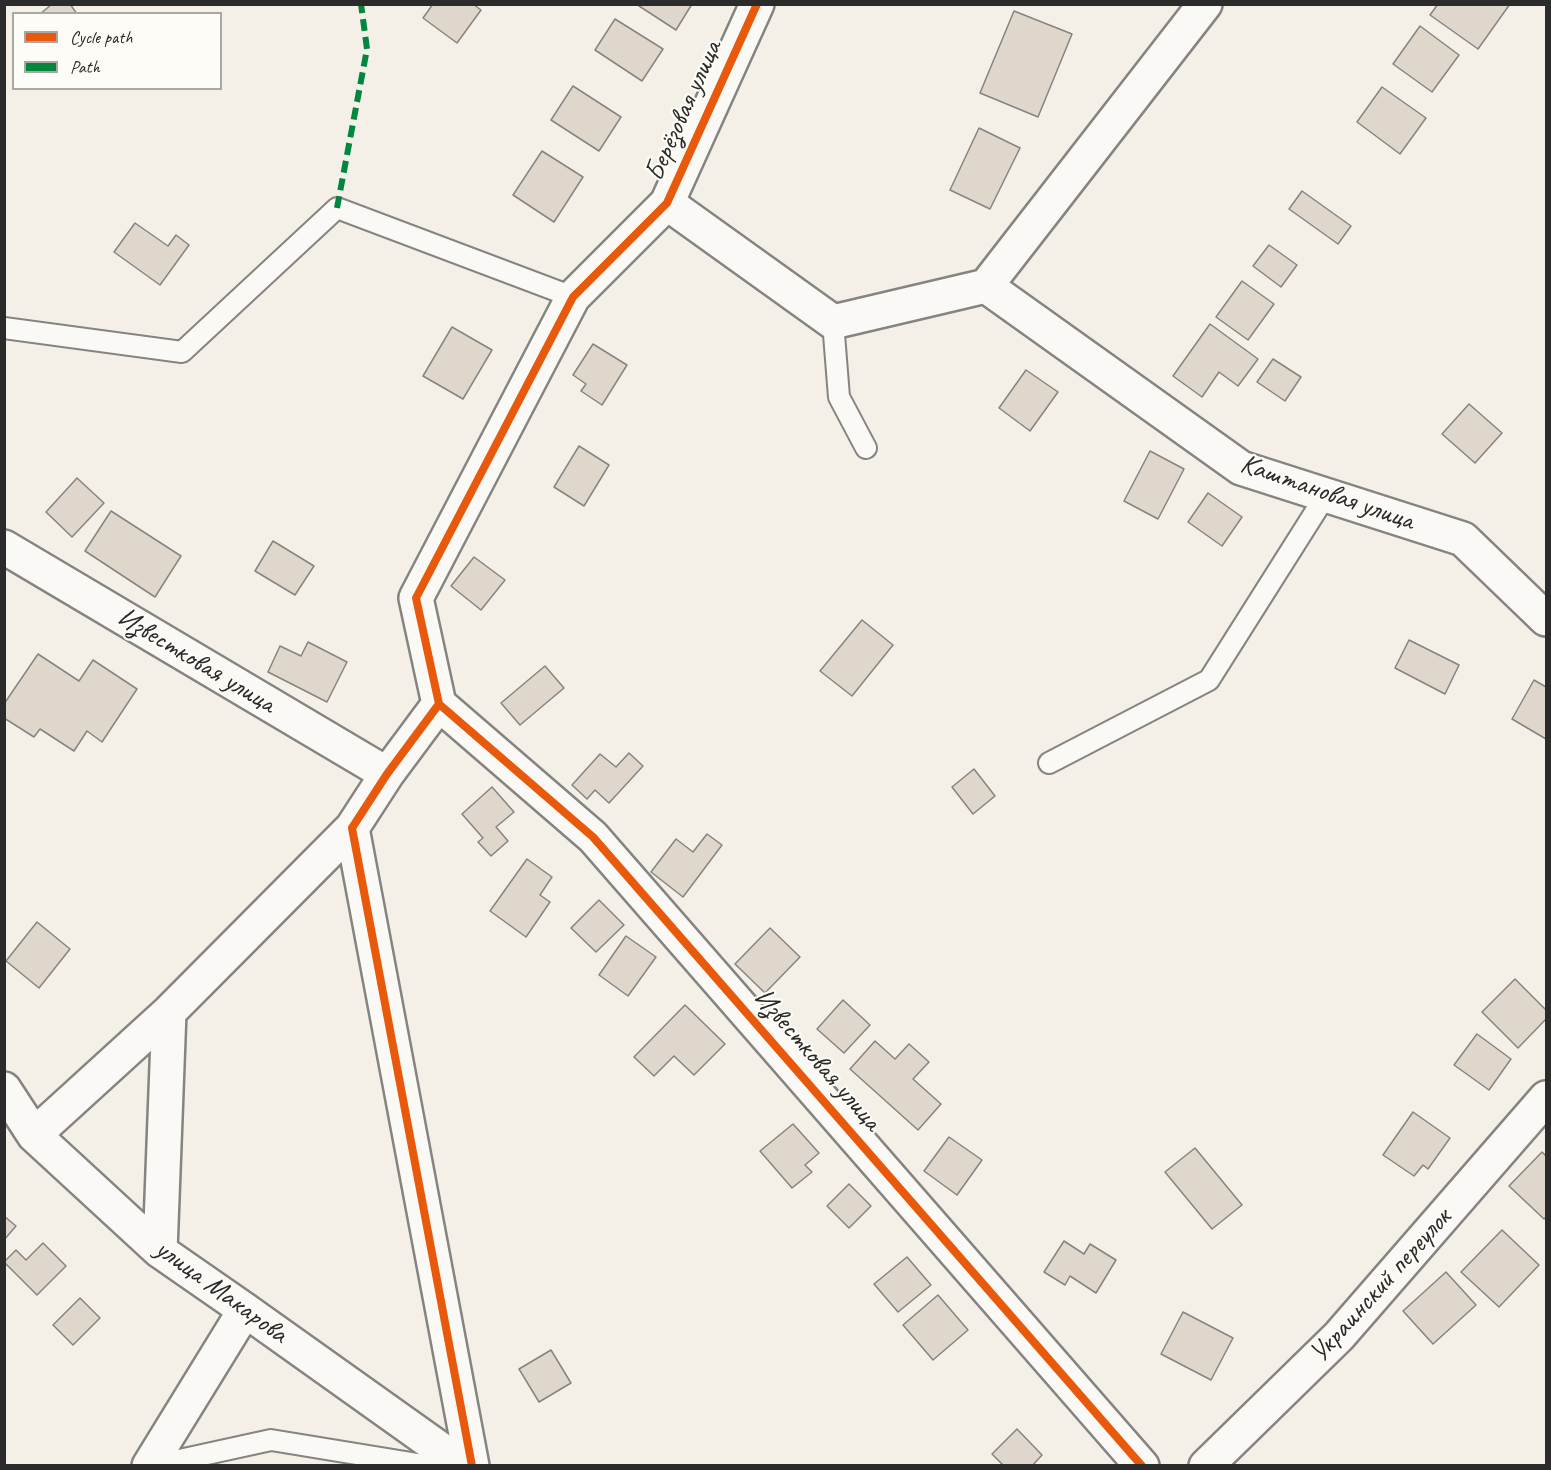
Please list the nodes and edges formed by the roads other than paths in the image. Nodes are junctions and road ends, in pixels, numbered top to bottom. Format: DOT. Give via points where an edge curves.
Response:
graph roads {
  1 [pos="757,4"];
  2 [pos="1205,4"];
  3 [pos="667,203"];
  4 [pos="986,286"];
  5 [pos="573,297"];
  6 [pos="833,322"];
  7 [pos="4,328"];
  8 [pos="866,448"];
  9 [pos="1326,495"];
  10 [pos="4,547"];
  11 [pos="1546,619"];
  12 [pos="439,704"];
  13 [pos="1049,763"];
  14 [pos="387,774"];
  15 [pos="352,828"];
  16 [pos="169,1012"];
  17 [pos="4,1089"];
  18 [pos="1546,1098"];
  19 [pos="34,1135"];
  20 [pos="160,1251"];
  21 [pos="245,1310"];
  22 [pos="151,1466"];
  23 [pos="430,1466"];
  24 [pos="464,1466"];
  25 [pos="472,1466"];
  26 [pos="1142,1466"];
  27 [pos="1206,1466"];
  1 -- 3 [label="street, Берёзовая улица"];
  2 -- 4 [label="street"];
  3 -- 5 [label="street"];
  3 -- 6 [label="street"];
  4 -- 6 [label="street"];
  4 -- 9 [label="street, Каштановая улица" via="1241,468"];
  5 -- 7 [label="lane" via="337,208 182,352"];
  5 -- 12 [label="street" via="416,598"];
  6 -- 8 [label="lane" via="839,398"];
  9 -- 11 [label="street, Каштановая улица" via="1463,539"];
  9 -- 13 [label="lane" via="1209,680"];
  10 -- 14 [label="street, Известковая улица"];
  12 -- 14 [label="street"];
  12 -- 26 [label="street, Известковая улица" via="592,837"];
  14 -- 15 [label="street"];
  15 -- 16 [label="street"];
  15 -- 25 [label="street"];
  16 -- 19 [label="street"];
  16 -- 20 [label="street"];
  17 -- 19 [label="street, улица Макарова"];
  18 -- 27 [label="street, Украинский переулок" via="1339,1336"];
  19 -- 20 [label="street, улица Макарова"];
  20 -- 21 [label="street, улица Макарова"];
  21 -- 22 [label="street"];
  21 -- 24 [label="street, улица Макарова"];
  22 -- 23 [label="lane" via="271,1440"];
}
